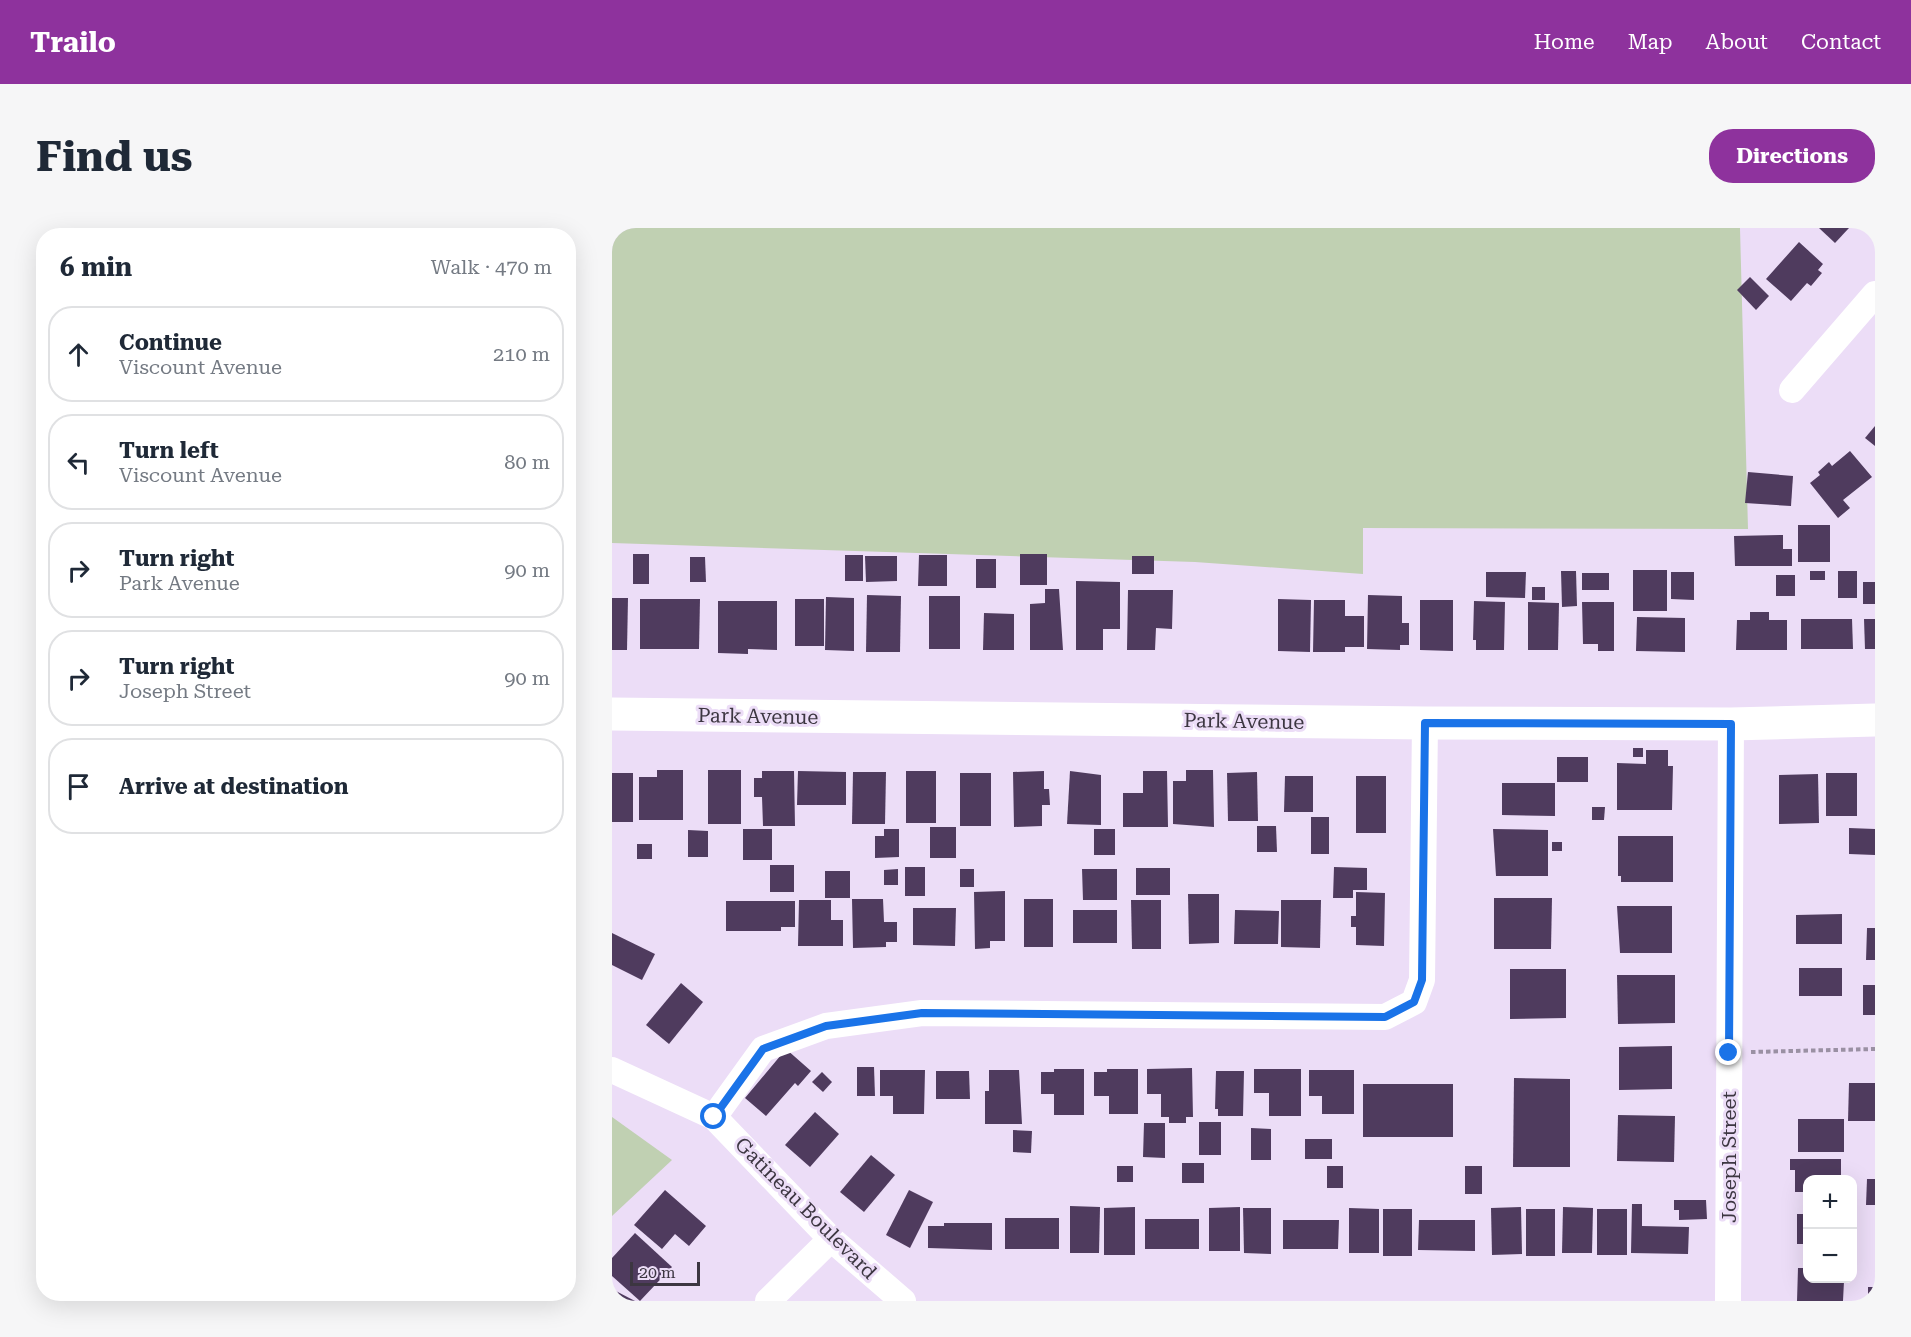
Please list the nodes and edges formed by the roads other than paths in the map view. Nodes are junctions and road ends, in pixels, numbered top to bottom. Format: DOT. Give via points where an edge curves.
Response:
graph roads {
  1 [pos="1875,294"];
  2 [pos="1792,390"];
  3 [pos="612,714"];
  4 [pos="1875,720"];
  5 [pos="1425,723"];
  6 [pos="1731,724"];
  7 [pos="612,1070"];
  8 [pos="714,1117"];
  9 [pos="831,1239"];
  10 [pos="768,1301"];
  11 [pos="903,1301"];
  12 [pos="1728,1301"];
  1 -- 2 [label="street"];
  3 -- 5 [label="street, Park Avenue"];
  4 -- 6 [label="street, Park Avenue"];
  5 -- 6 [label="street, Park Avenue"];
  5 -- 8 [label="street" via="1422,980 1414,1002 1385,1017 922,1013 826,1026 763,1049"];
  6 -- 12 [label="street, Joseph Street"];
  7 -- 8 [label="street, Gatineau Boulevard"];
  8 -- 9 [label="street, Gatineau Boulevard"];
  9 -- 10 [label="street"];
  9 -- 11 [label="street, Gatineau Boulevard"];
}
